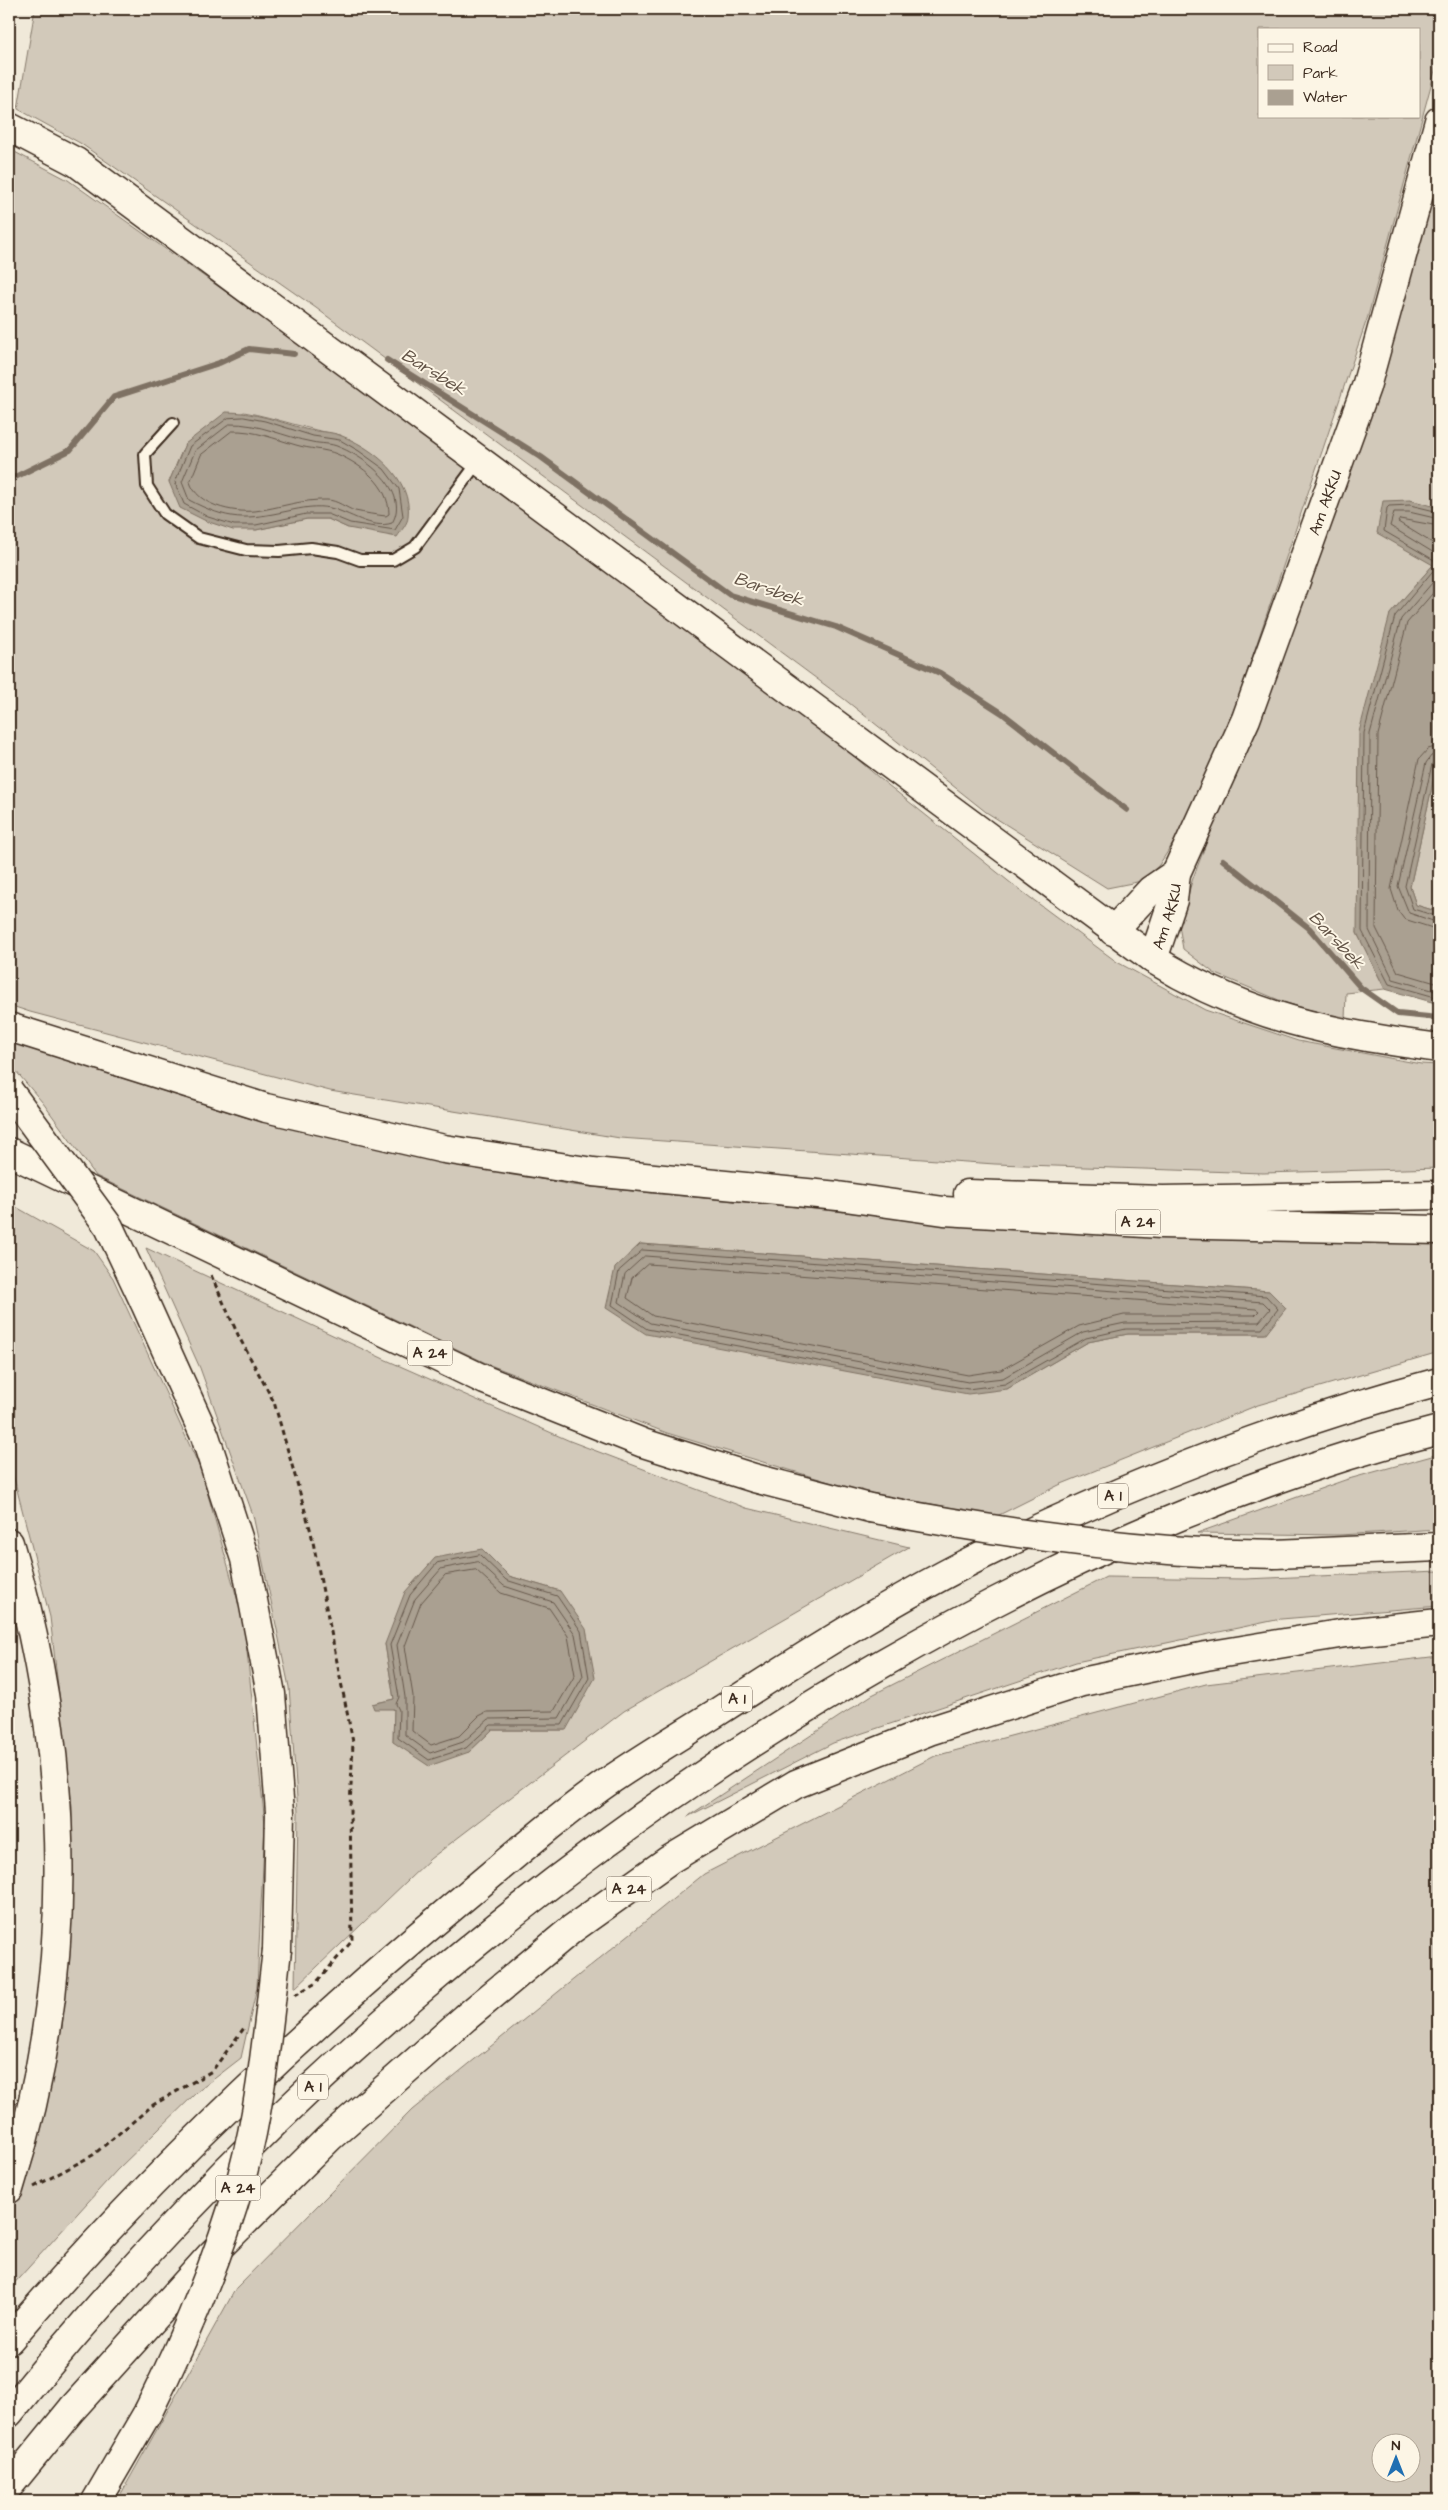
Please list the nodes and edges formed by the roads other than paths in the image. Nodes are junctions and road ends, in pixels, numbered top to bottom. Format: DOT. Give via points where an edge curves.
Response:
graph roads {
  1 [pos="1439,121"];
  2 [pos="9,127"];
  3 [pos="173,423"];
  4 [pos="480,459"];
  5 [pos="1176,873"];
  6 [pos="1113,931"];
  7 [pos="1153,958"];
  8 [pos="9,1028"];
  9 [pos="1439,1048"];
  10 [pos="9,1091"];
  11 [pos="9,1152"];
  12 [pos="1439,1195"];
  13 [pos="838,1196"];
  14 [pos="1439,1230"];
  15 [pos="1439,1382"];
  16 [pos="1439,1430"];
  17 [pos="9,1543"];
  18 [pos="1439,1547"];
  19 [pos="1439,1623"];
  20 [pos="9,2189"];
  21 [pos="9,2340"];
  22 [pos="9,2413"];
  23 [pos="9,2486"];
  24 [pos="96,2501"];
  1 -- 5 [label="main road, Am AKKU" via="1366,387 1246,719"];
  2 -- 4 [label="main road" via="76,162"];
  3 -- 4 [label="lane" via="145,454 147,486 165,514 199,538 246,550 311,548 338,552 360,560 393,560 415,547"];
  4 -- 6 [label="main road"];
  5 -- 6 [label="main road, Am AKKU" via="1151,890"];
  5 -- 7 [label="main road, Am AKKU" via="1174,900"];
  6 -- 7 [label="main road"];
  7 -- 9 [label="main road" via="1207,990 1296,1023 1343,1034"];
  8 -- 13 [label="main road, A 24" via="266,1108 444,1149 644,1179"];
  10 -- 24 [label="main road, A 24, bridge" via="109,1227 205,1436 245,1559 272,1704 280,1812 277,1950 261,2082 242,2175 214,2265 180,2349"];
  11 -- 18 [label="main road, A 24, bridge" via="485,1380 643,1444 754,1478 870,1508 967,1527 1068,1540 1171,1550 1275,1554"];
  12 -- 13 [label="main road, A 24" via="1163,1200 946,1193"];
  13 -- 14 [label="main road, A 24" via="944,1211 1161,1224"];
  15 -- 21 [label="main road, A 1" via="1378,1398 1205,1457 1016,1538 783,1669 611,1780 403,1948 270,2066 73,2265"];
  16 -- 22 [label="main road, A 1" via="1394,1441 1222,1499 1036,1579 833,1691 697,1778 531,1899 427,1984 297,2101 183,2215"];
  17 -- 20 [label="main road" via="33,1630 45,1693 59,1838 56,1941 45,2040 26,2135"];
  19 -- 23 [label="main road, A 24" via="1345,1633 1206,1656 1082,1682 929,1731 796,1784 669,1860 572,1929 329,2138 205,2262 72,2409"];
}
